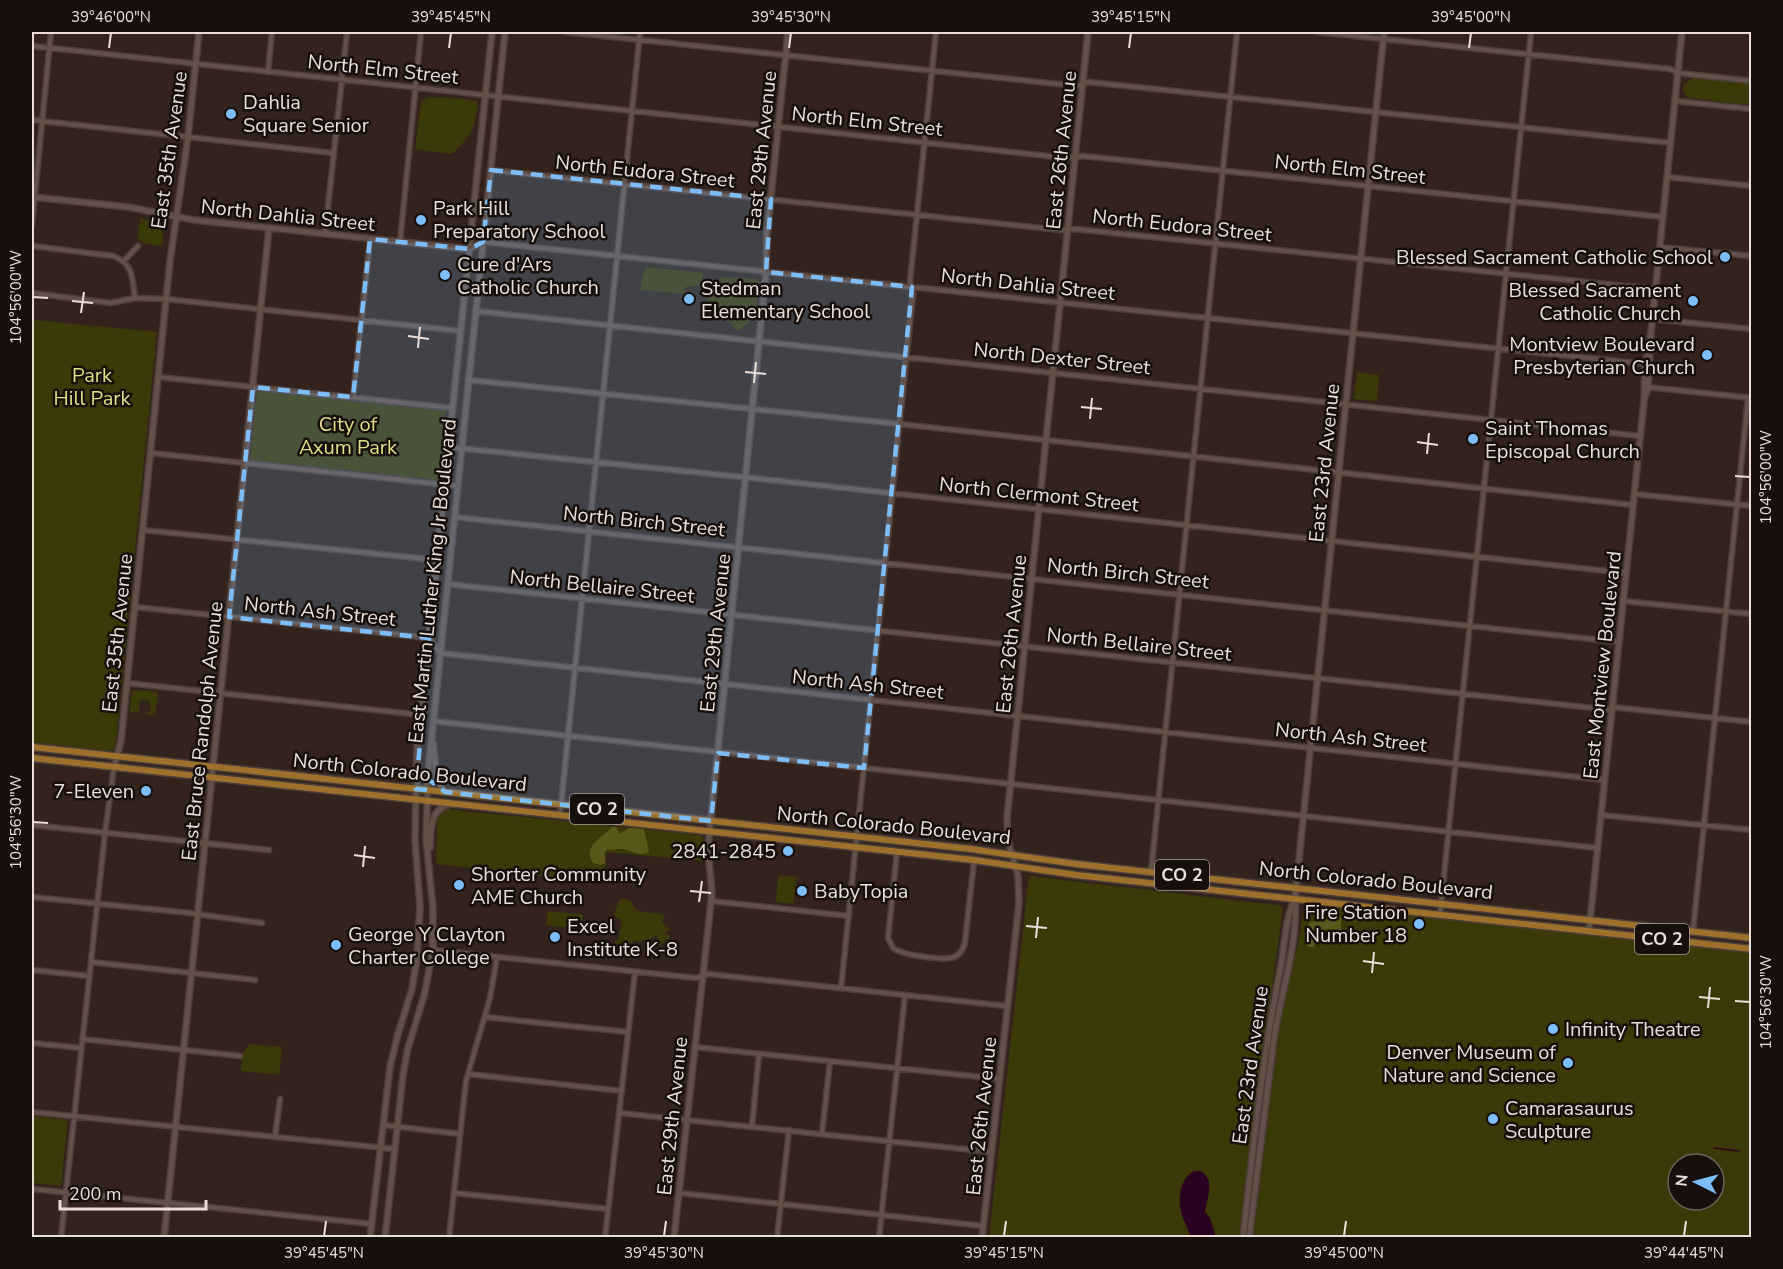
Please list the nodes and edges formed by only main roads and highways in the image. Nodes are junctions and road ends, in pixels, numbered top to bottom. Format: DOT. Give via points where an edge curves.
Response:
graph roads {
  1 [pos="32,747"];
  2 [pos="32,758"];
  3 [pos="1752,938"];
  4 [pos="1752,949"];
  1 -- 3 [label="main road, North Colorado Boulevard / CO 2"];
  2 -- 4 [label="main road, North Colorado Boulevard / CO 2"];
}
